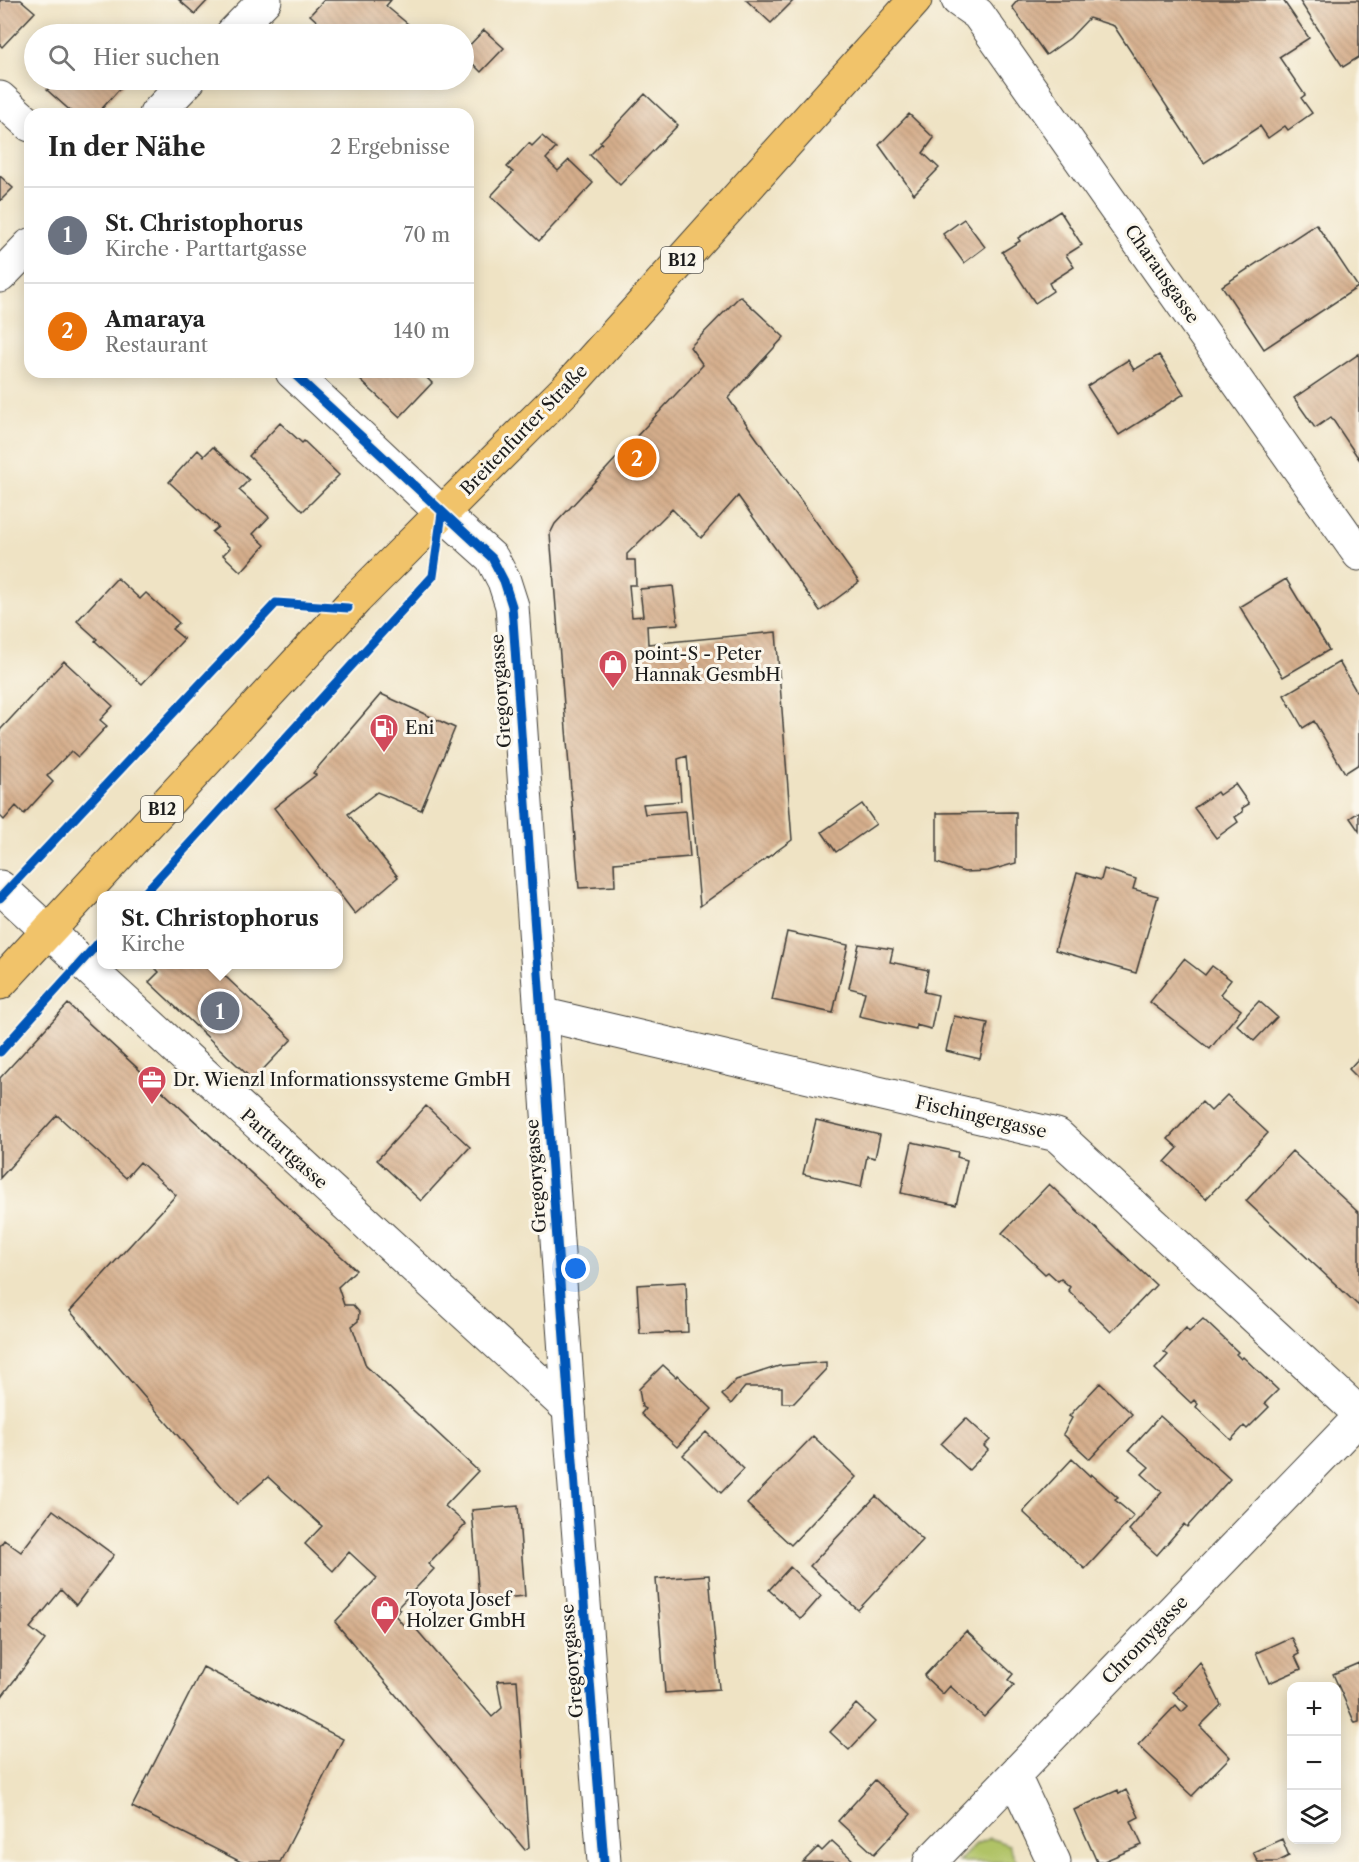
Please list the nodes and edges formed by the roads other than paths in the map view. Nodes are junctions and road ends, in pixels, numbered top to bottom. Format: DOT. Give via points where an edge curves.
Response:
graph roads {
  1 [pos="265,0"];
  2 [pos="915,0"];
  3 [pos="958,0"];
  4 [pos="242,24"];
  5 [pos="179,90"];
  6 [pos="0,98"];
  7 [pos="162,108"];
  8 [pos="24,120"];
  9 [pos="24,251"];
  10 [pos="0,276"];
  11 [pos="298,378"];
  12 [pos="442,513"];
  13 [pos="1359,554"];
  14 [pos="0,887"];
  15 [pos="48,932"];
  16 [pos="0,983"];
  17 [pos="541,1014"];
  18 [pos="569,1408"];
  19 [pos="1359,1413"];
  20 [pos="1359,1418"];
  21 [pos="1014,1776"];
  22 [pos="604,1862"];
  23 [pos="930,1862"];
  24 [pos="1054,1862"];
  1 -- 4 [label="street"];
  2 -- 12 [label="main road, Breitenfurter Straße / B12" via="567,388"];
  3 -- 13 [label="street, Charausgasse" via="978,15"];
  5 -- 7 [label="street"];
  6 -- 8 [label="street"];
  9 -- 10 [label="street"];
  11 -- 12 [label="street, Gregorygasse"];
  12 -- 15 [label="main road, Breitenfurter Straße / B12" via="356,599"];
  12 -- 17 [label="street, Gregorygasse" via="492,558 512,606"];
  14 -- 15 [label="street, Parttartgasse"];
  15 -- 16 [label="main road, Breitenfurter Straße / B12"];
  15 -- 18 [label="street, Parttartgasse"];
  17 -- 18 [label="street, Gregorygasse"];
  17 -- 19 [label="street, Fischingergasse" via="1057,1135"];
  18 -- 22 [label="street, Gregorygasse"];
  20 -- 21 [label="street, Chromygasse"];
  21 -- 23 [label="street, Chromygasse"];
  21 -- 24 [label="street"];
}
